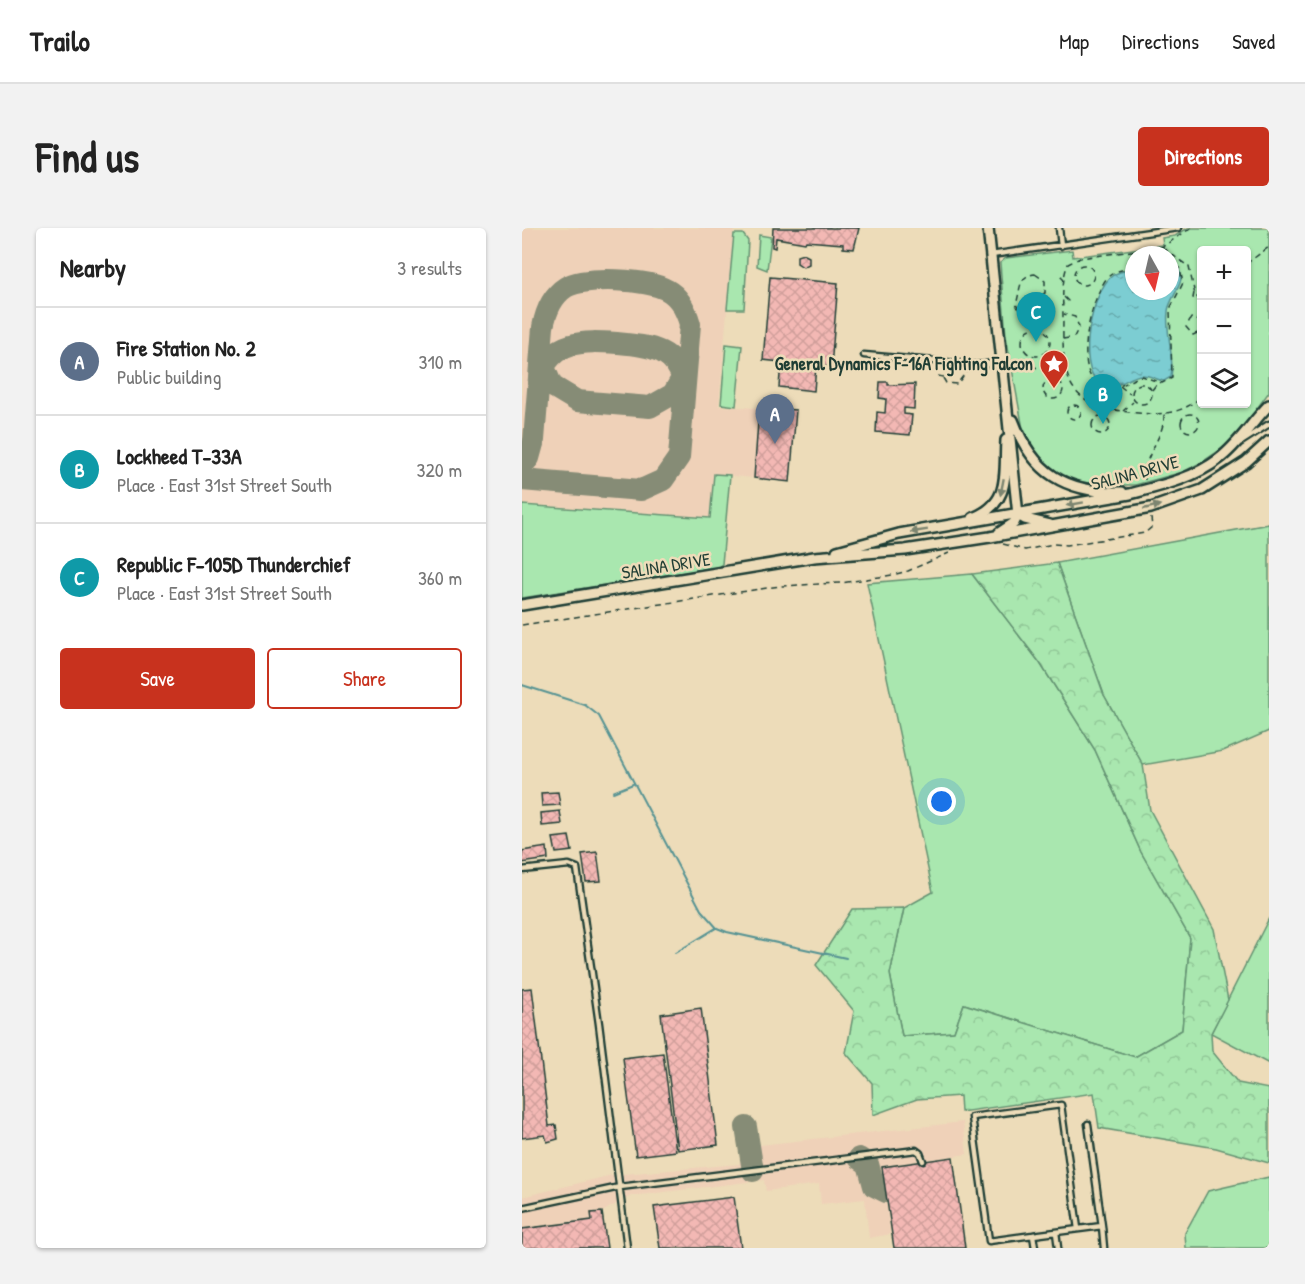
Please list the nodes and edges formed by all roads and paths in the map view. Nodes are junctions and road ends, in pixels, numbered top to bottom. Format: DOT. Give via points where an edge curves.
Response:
graph roads {
  1 [pos="988,228"];
  2 [pos="1059,228"];
  3 [pos="1178,228"];
  4 [pos="1191,228"];
  5 [pos="1061,246"];
  6 [pos="1165,246"];
  7 [pos="1269,247"];
  8 [pos="1125,253"];
  9 [pos="991,255"];
  10 [pos="1179,259"];
  11 [pos="1251,260"];
  12 [pos="1187,264"];
  13 [pos="1089,266"];
  14 [pos="1180,269"];
  15 [pos="1125,270"];
  16 [pos="1027,275"];
  17 [pos="1199,300"];
  18 [pos="1063,314"];
  19 [pos="1197,320"];
  20 [pos="1042,330"];
  21 [pos="1197,333"];
  22 [pos="1063,339"];
  23 [pos="864,355"];
  24 [pos="1002,362"];
  25 [pos="1051,369"];
  26 [pos="1059,369"];
  27 [pos="967,371"];
  28 [pos="943,377"];
  29 [pos="1059,380"];
  30 [pos="1158,381"];
  31 [pos="1120,386"];
  32 [pos="1152,391"];
  33 [pos="1131,394"];
  34 [pos="1197,400"];
  35 [pos="1134,401"];
  36 [pos="1269,405"];
  37 [pos="1077,406"];
  38 [pos="1008,407"];
  39 [pos="1123,411"];
  40 [pos="1194,415"];
  41 [pos="1105,416"];
  42 [pos="1269,424"];
  43 [pos="1269,441"];
  44 [pos="1228,452"];
  45 [pos="1142,491"];
  46 [pos="1018,514"];
  47 [pos="958,525"];
  48 [pos="1053,525"];
  49 [pos="990,537"];
  50 [pos="814,557"];
  51 [pos="522,605"];
  52 [pos="522,870"];
  53 [pos="1088,1124"];
  54 [pos="923,1161"];
  55 [pos="620,1188"];
  56 [pos="522,1208"];
  57 [pos="1102,1226"];
  58 [pos="1078,1229"];
  59 [pos="1056,1232"];
  60 [pos="1033,1235"];
  61 [pos="627,1248"];
  62 [pos="1035,1248"];
  63 [pos="1058,1248"];
  64 [pos="1104,1248"];
  1 -- 9 [label="street"];
  2 -- 5 [label="lane"];
  3 -- 5 [label="lane"];
  4 -- 6 [label="path"];
  5 -- 9 [label="lane"];
  7 -- 11 [label="path"];
  8 -- 18 [label="path" via="1080,258 1068,264"];
  9 -- 24 [label="street"];
  10 -- 12 [label="path"];
  12 -- 14 [label="path"];
  12 -- 17 [label="path"];
  13 -- 13 [label="path" via="1093,280 1079,284 1074,279 1075,272 1079,266"];
  14 -- 30 [label="path" via="1183,283 1170,309 1169,321 1174,375 1170,382"];
  15 -- 31 [label="path" via="1107,278 1093,306 1087,334 1089,373 1105,388"];
  16 -- 16 [label="path" via="1039,275 1046,289 1042,296 1018,308 1021,281"];
  18 -- 22 [label="path"];
  18 -- 22 [label="path" via="1075,317 1079,327 1074,337"];
  19 -- 21 [label="path" via="1191,318 1186,327 1193,335"];
  20 -- 20 [label="path" via="1050,340 1048,348 1037,356 1028,353 1022,341 1025,332"];
  22 -- 39 [label="path" via="1064,368 1075,390 1093,406"];
  23 -- 24 [label="lane" via="979,364"];
  24 -- 38 [label="street"];
  25 -- 26 [label="path" via="1055,373"];
  27 -- 28 [label="path" via="957,384 946,383"];
  29 -- 29 [label="path" via="1063,393 1058,399 1048,399 1044,385 1052,379"];
  30 -- 31 [label="path" via="1141,376"];
  30 -- 32 [label="path"];
  31 -- 33 [label="path"];
  32 -- 33 [label="path" via="1148,385 1140,384"];
  32 -- 35 [label="path" via="1146,404"];
  33 -- 35 [label="path"];
  34 -- 39 [label="path" via="1173,413"];
  35 -- 39 [label="path"];
  36 -- 44 [label="street, SALINA DRIVE"];
  37 -- 37 [label="path" via="1080,415 1071,418 1068,410"];
  38 -- 45 [label="street" via="1028,453 1056,478 1090,490"];
  38 -- 46 [label="street"];
  38 -- 47 [label="street, SALINA DRIVE, one-way" via="1004,486 999,500 989,512"];
  40 -- 40 [label="path" via="1199,427 1186,431 1182,420 1185,415"];
  41 -- 41 [label="path" via="1110,428 1106,433 1097,433 1093,422 1096,417"];
  42 -- 44 [label="lane"];
  48 -- 43 [label="street, SALINA DRIVE, one-way" via="1151,508 1191,494 1224,477"];
  44 -- 45 [label="street, SALINA DRIVE" via="1196,473"];
  45 -- 46 [label="street, SALINA DRIVE, one-way"];
  46 -- 47 [label="street, SALINA DRIVE"];
  46 -- 48 [label="street, SALINA DRIVE"];
  46 -- 49 [label="street" via="1014,524"];
  47 -- 50 [label="street, SALINA DRIVE, one-way" via="899,534"];
  48 -- 49 [label="street, SALINA DRIVE"];
  49 -- 50 [label="street, SALINA DRIVE" via="904,550"];
  50 -- 51 [label="street, SALINA DRIVE"];
  52 -- 55 [label="lane" via="569,865 577,868"];
  53 -- 57 [label="lane"];
  54 -- 55 [label="lane" via="916,1150"];
  55 -- 56 [label="lane"];
  55 -- 61 [label="lane"];
  57 -- 58 [label="lane"];
  57 -- 64 [label="lane"];
  58 -- 59 [label="lane"];
  58 -- 60 [label="lane" via="1061,1105 972,1116 989,1241"];
  59 -- 60 [label="lane"];
  59 -- 63 [label="lane"];
  60 -- 62 [label="lane"];
}
